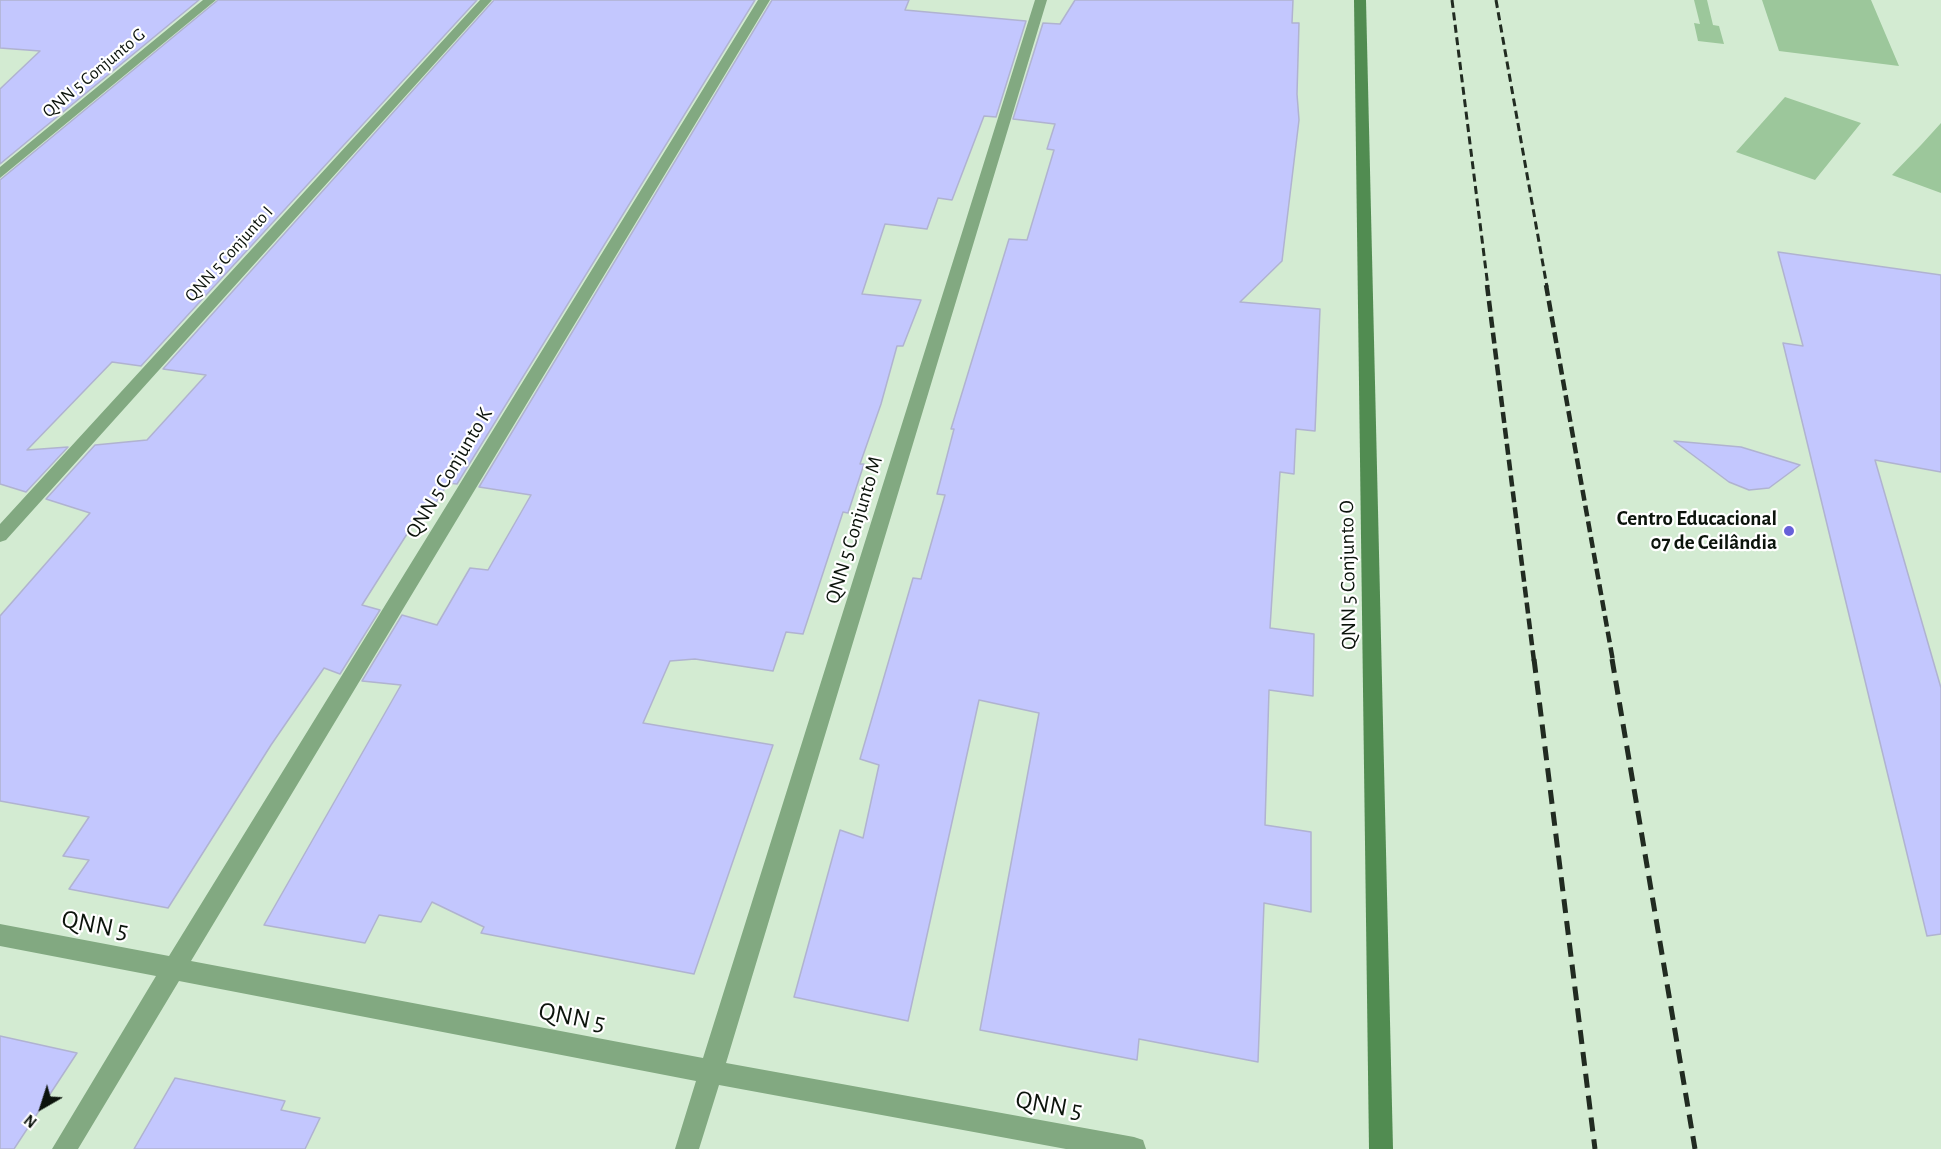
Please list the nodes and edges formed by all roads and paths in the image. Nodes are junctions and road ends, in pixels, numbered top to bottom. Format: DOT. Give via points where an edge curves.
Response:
graph roads {
  1 [pos="210,0"];
  2 [pos="486,0"];
  3 [pos="764,0"];
  4 [pos="1041,0"];
  5 [pos="1360,0"];
  6 [pos="0,174"];
  7 [pos="0,535"];
  8 [pos="0,935"];
  9 [pos="173,970"];
  10 [pos="711,1072"];
  11 [pos="64,1149"];
  12 [pos="687,1149"];
  13 [pos="1134,1149"];
  14 [pos="1381,1149"];
  1 -- 6 [label="street, QNN 5 Conjunto G"];
  2 -- 7 [label="street, QNN 5 Conjunto I"];
  3 -- 9 [label="street, QNN 5 Conjunto K"];
  4 -- 10 [label="street, QNN 5 Conjunto M"];
  5 -- 14 [label="street, QNN 5 Conjunto O"];
  8 -- 9 [label="street, QNN 5"];
  9 -- 10 [label="street, QNN 5"];
  9 -- 11 [label="street, QNN 5 Conjunto K"];
  10 -- 12 [label="street, QNN 5 Conjunto M"];
  10 -- 13 [label="street, QNN 5"];
}
